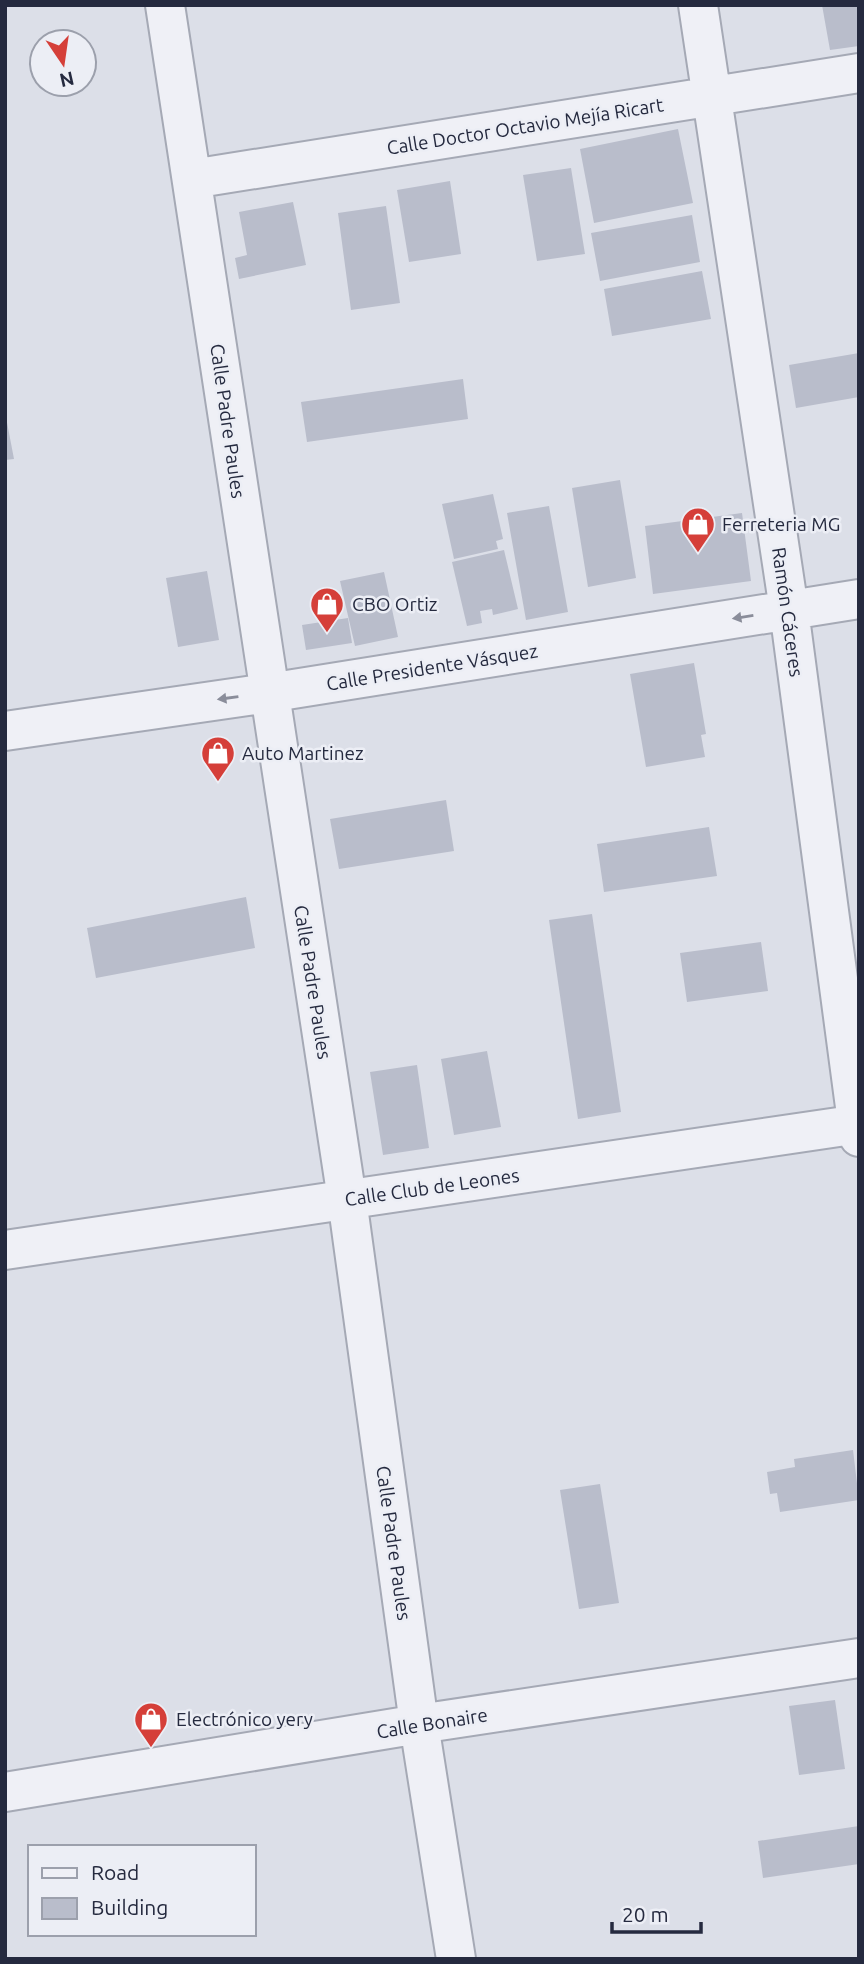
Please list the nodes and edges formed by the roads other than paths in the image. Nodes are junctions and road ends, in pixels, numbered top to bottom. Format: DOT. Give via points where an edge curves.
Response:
graph roads {
  1 [pos="166,5"];
  2 [pos="698,5"];
  3 [pos="859,73"];
  4 [pos="710,96"];
  5 [pos="192,179"];
  6 [pos="859,599"];
  7 [pos="789,610"];
  8 [pos="268,692"];
  9 [pos="5,731"];
  10 [pos="858,1129"];
  11 [pos="347,1199"];
  12 [pos="5,1250"];
  13 [pos="859,1658"];
  14 [pos="419,1724"];
  15 [pos="5,1792"];
  16 [pos="456,1959"];
  1 -- 5 [label="street, Calle Padre Paules"];
  2 -- 4 [label="street, Ramón Cáceres"];
  3 -- 4 [label="street, Calle Doctor Octavio Mejía Ricart"];
  4 -- 5 [label="street, Calle Doctor Octavio Mejía Ricart"];
  4 -- 7 [label="street, Ramón Cáceres"];
  5 -- 8 [label="street, Calle Padre Paules"];
  6 -- 7 [label="street, Calle Presidente Vásquez"];
  7 -- 8 [label="street, Calle Presidente Vásquez, one-way"];
  7 -- 10 [label="street, Ramón Cáceres"];
  8 -- 9 [label="street, Calle Presidente Vásquez, one-way"];
  8 -- 11 [label="street, Calle Padre Paules"];
  10 -- 11 [label="street, Calle Club de Leones"];
  11 -- 12 [label="street, Calle Club de Leones"];
  11 -- 14 [label="street, Calle Padre Paules"];
  13 -- 14 [label="street, Calle Bonaire"];
  14 -- 15 [label="street, Calle Bonaire"];
  14 -- 16 [label="street, Calle Padre Paules"];
}
